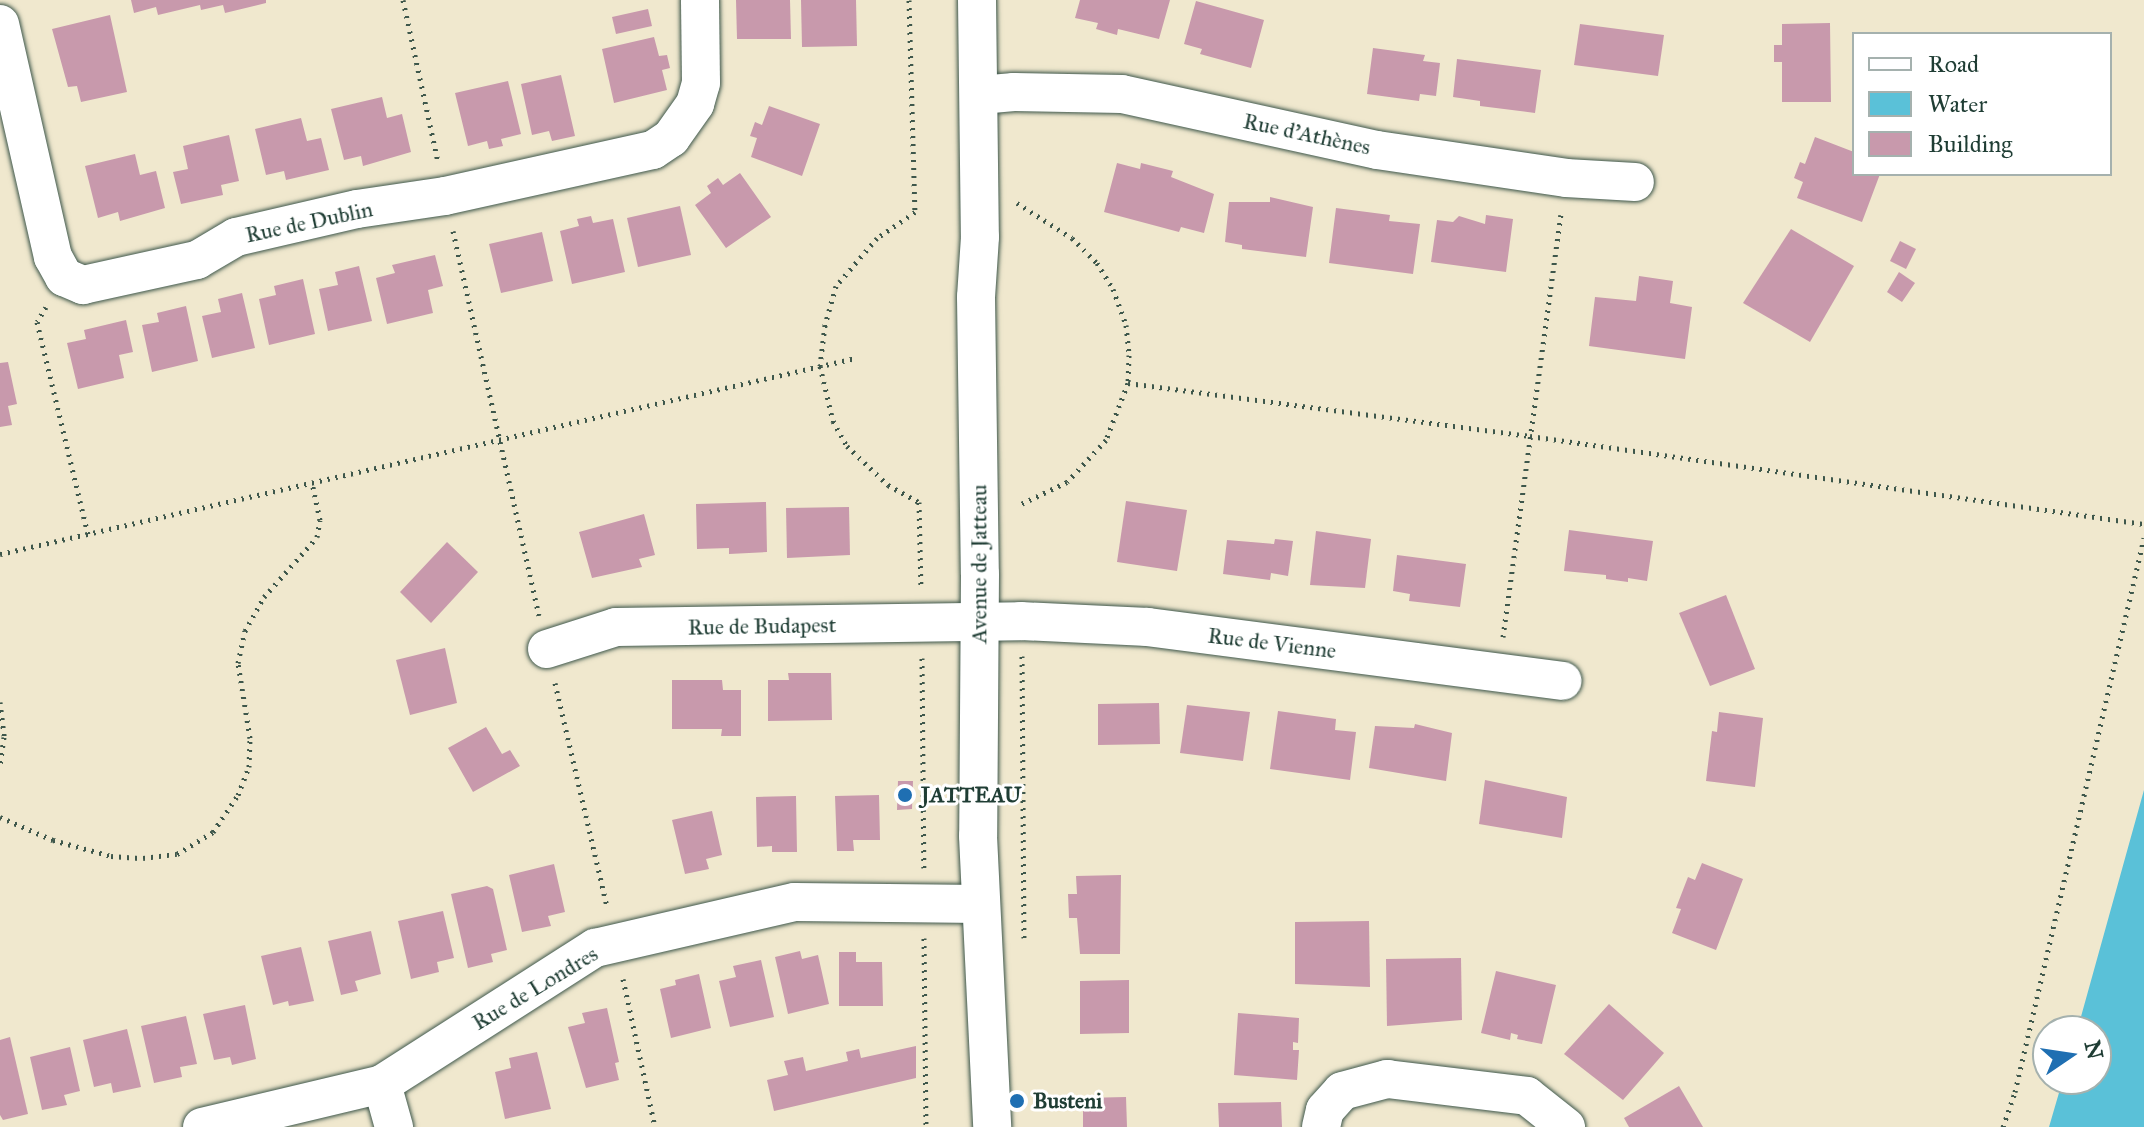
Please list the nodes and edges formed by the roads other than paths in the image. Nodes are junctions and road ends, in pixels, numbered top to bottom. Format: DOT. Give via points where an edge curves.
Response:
graph roads {
  1 [pos="700,0"];
  2 [pos="977,0"];
  3 [pos="0,24"];
  4 [pos="980,95"];
  5 [pos="1635,182"];
  6 [pos="980,622"];
  7 [pos="547,649"];
  8 [pos="1562,681"];
  9 [pos="981,904"];
  10 [pos="382,1084"];
  11 [pos="202,1127"];
  12 [pos="394,1127"];
  13 [pos="992,1127"];
  14 [pos="1321,1127"];
  15 [pos="1566,1127"];
  1 -- 3 [label="street, Rue de Dublin" via="701,83 695,104 671,138 653,150 236,237 197,260 83,285 64,277 53,257"];
  2 -- 4 [label="street, Avenue de Jatteau"];
  4 -- 5 [label="street, Rue d'Athènes" via="1122,94 1377,150 1566,178"];
  4 -- 6 [label="street, Avenue de Jatteau"];
  6 -- 7 [label="street, Rue de Budapest" via="616,627"];
  6 -- 8 [label="street, Rue de Vienne" via="1148,627"];
  6 -- 9 [label="street, Avenue de Jatteau"];
  9 -- 10 [label="street, Rue de Londres" via="795,902 595,948"];
  9 -- 13 [label="street, Avenue de Jatteau"];
  10 -- 11 [label="street, Rue de Londres"];
  10 -- 12 [label="street"];
  14 -- 15 [label="street" via="1325,1110 1342,1091 1387,1079 1527,1096"];
}
